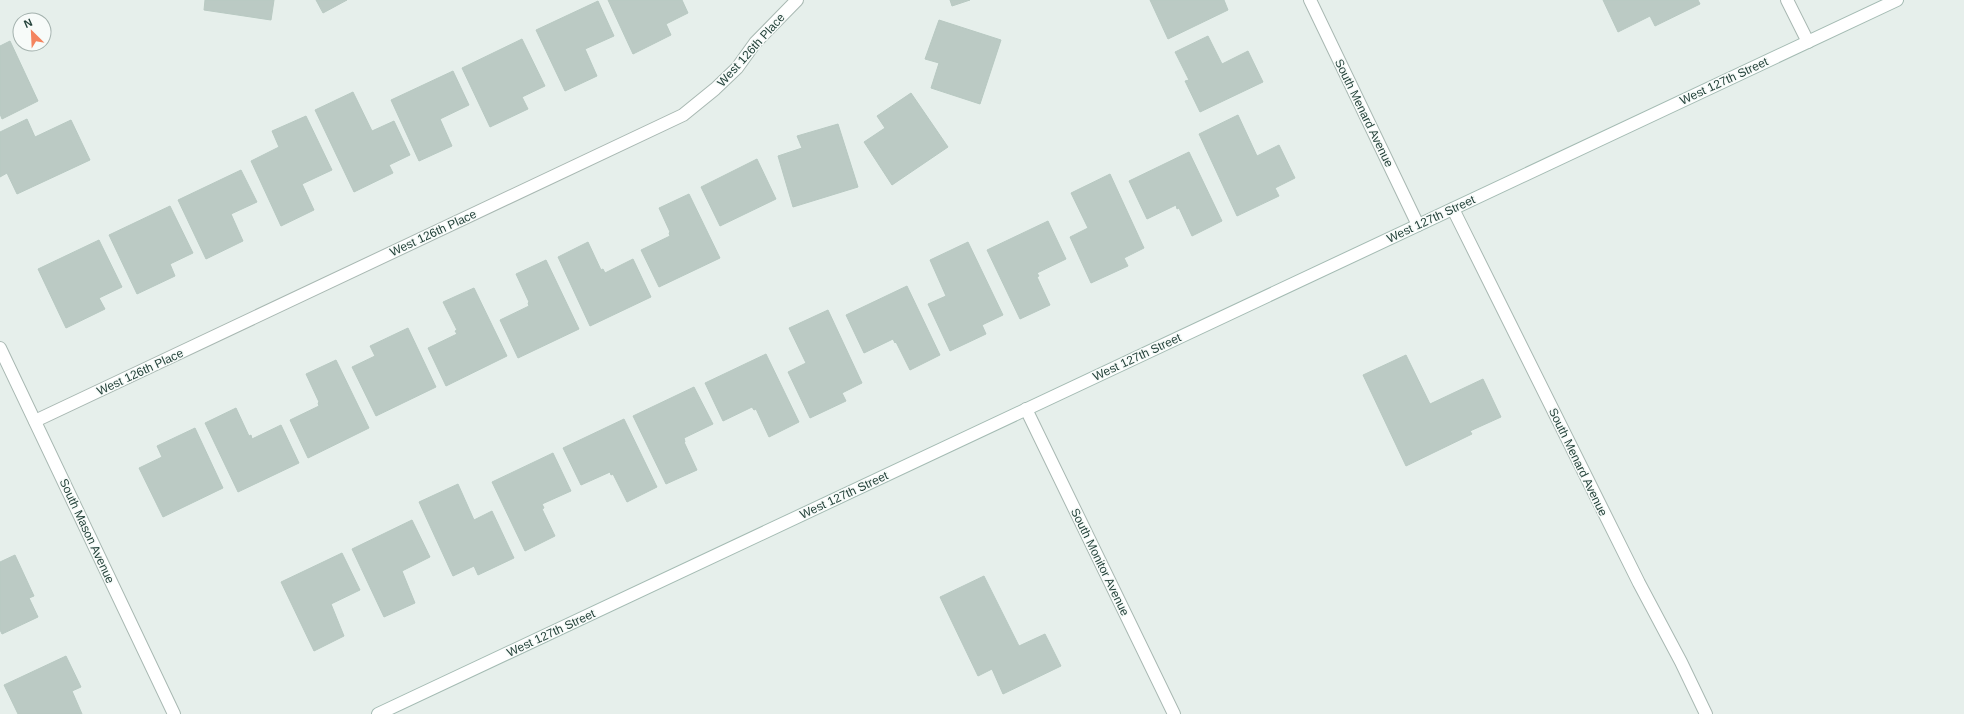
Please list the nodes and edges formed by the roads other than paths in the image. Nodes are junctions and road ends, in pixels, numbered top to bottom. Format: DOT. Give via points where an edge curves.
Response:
graph roads {
  1 [pos="797,0"];
  2 [pos="1310,0"];
  3 [pos="1787,0"];
  4 [pos="1897,0"];
  5 [pos="1808,42"];
  6 [pos="1453,209"];
  7 [pos="1418,225"];
  8 [pos="0,348"];
  9 [pos="1026,409"];
  10 [pos="35,421"];
  11 [pos="174,714"];
  12 [pos="378,714"];
  13 [pos="1174,714"];
  14 [pos="1706,714"];
  1 -- 10 [label="street, West 126th Place" via="755,43 737,68 683,115"];
  2 -- 7 [label="street, South Menard Avenue"];
  3 -- 5 [label="street"];
  4 -- 5 [label="street, West 127th Street"];
  5 -- 6 [label="street, West 127th Street"];
  6 -- 7 [label="street, West 127th Street"];
  6 -- 14 [label="street, South Menard Avenue"];
  7 -- 9 [label="street, West 127th Street"];
  8 -- 10 [label="street, South Mason Avenue"];
  9 -- 12 [label="street, West 127th Street"];
  9 -- 13 [label="street, South Monitor Avenue"];
  10 -- 11 [label="street, South Mason Avenue"];
}
